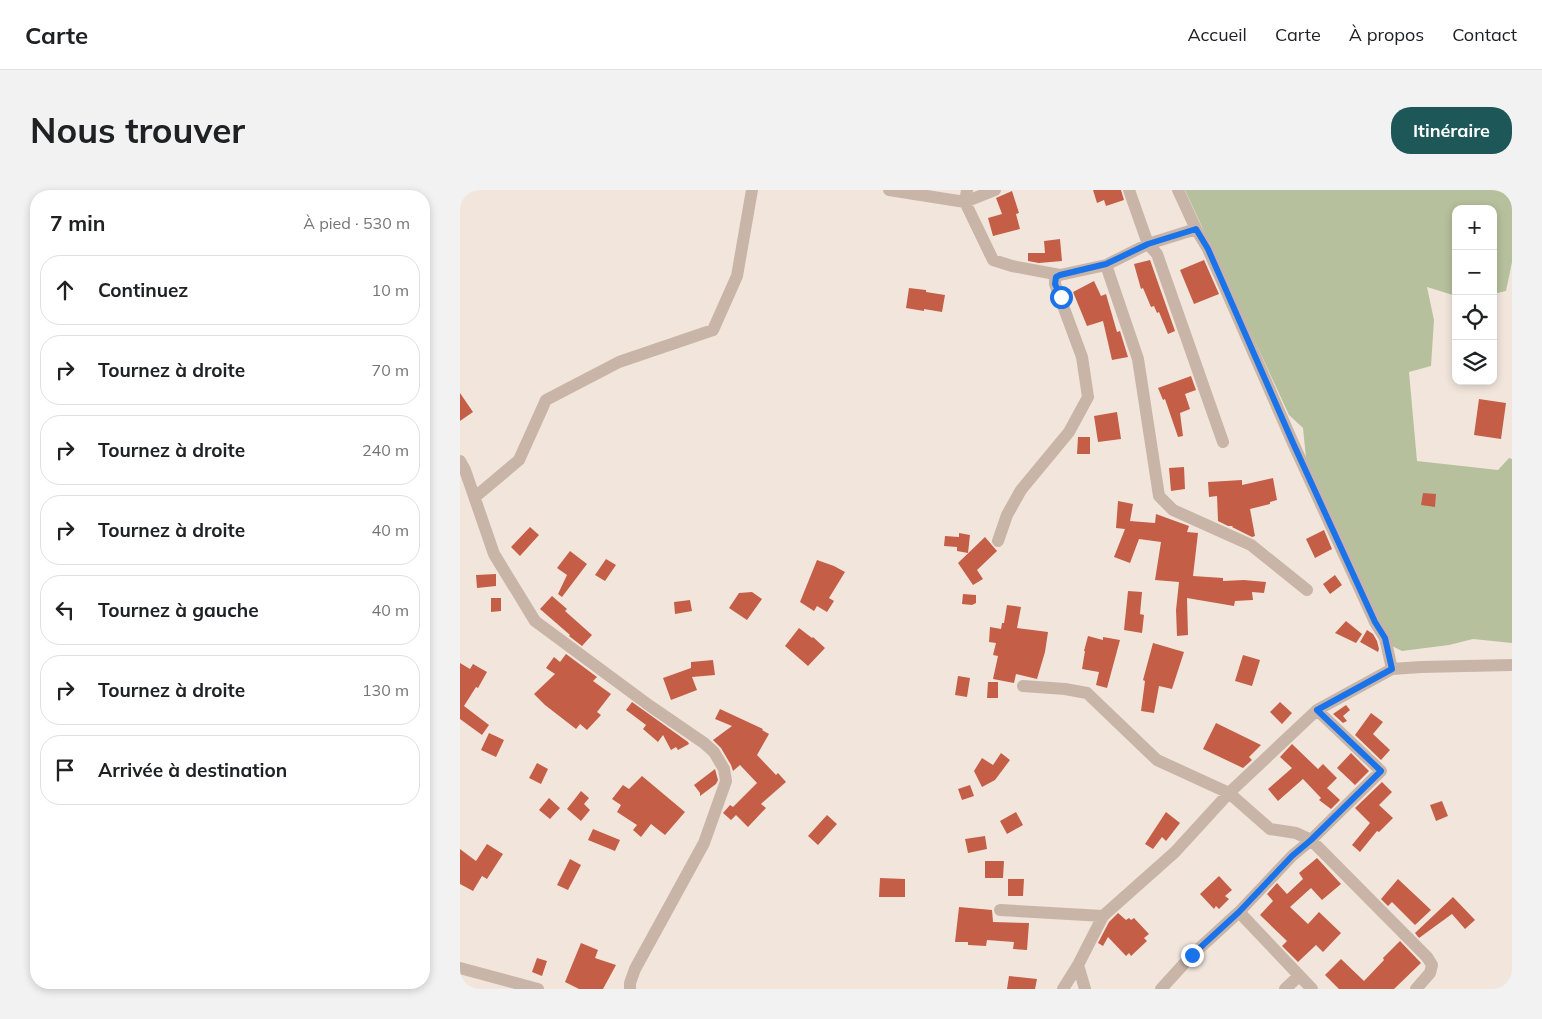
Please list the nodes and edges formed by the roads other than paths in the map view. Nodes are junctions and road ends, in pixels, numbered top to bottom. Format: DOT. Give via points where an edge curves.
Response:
graph roads {
  1 [pos="752,190"];
  2 [pos="889,190"];
  3 [pos="995,190"];
  4 [pos="1129,190"];
  5 [pos="1178,190"];
  6 [pos="966,196"];
  7 [pos="1196,229"];
  8 [pos="1148,244"];
  9 [pos="1106,264"];
  10 [pos="1060,275"];
  11 [pos="1223,442"];
  12 [pos="460,461"];
  13 [pos="474,497"];
  14 [pos="998,541"];
  15 [pos="1307,590"];
  16 [pos="1512,666"];
  17 [pos="1392,669"];
  18 [pos="1024,686"];
  19 [pos="1317,710"];
  20 [pos="1229,792"];
  21 [pos="1311,840"];
  22 [pos="1000,910"];
  23 [pos="1239,912"];
  24 [pos="1103,916"];
  25 [pos="1078,965"];
  26 [pos="460,968"];
  27 [pos="1299,976"];
  28 [pos="538,989"];
  29 [pos="630,989"];
  30 [pos="1063,989"];
  31 [pos="1085,989"];
  32 [pos="1160,989"];
  33 [pos="1285,989"];
  34 [pos="1312,989"];
  35 [pos="1416,989"];
  1 -- 13 [label="street" via="738,276 713,330 619,362 546,400 519,460"];
  2 -- 6 [label="street"];
  3 -- 6 [label="street"];
  4 -- 8 [label="street"];
  5 -- 7 [label="street"];
  6 -- 10 [label="street" via="993,260"];
  7 -- 8 [label="street"];
  7 -- 17 [label="street" via="1208,249 1371,614 1385,638"];
  8 -- 9 [label="street"];
  8 -- 11 [label="street" via="1157,254"];
  9 -- 10 [label="street"];
  9 -- 15 [label="street" via="1138,359 1158,496 1173,510 1251,545"];
  10 -- 14 [label="street" via="1056,277 1055,284 1082,357 1088,397 1069,432 1020,490"];
  12 -- 13 [label="street"];
  13 -- 29 [label="street" via="494,554 535,621 704,743 724,769 726,781 704,843 635,968"];
  16 -- 17 [label="street"];
  17 -- 19 [label="street"];
  18 -- 20 [label="street" via="1065,688 1087,693 1157,760"];
  19 -- 20 [label="street"];
  19 -- 21 [label="street" via="1381,771"];
  20 -- 21 [label="street" via="1270,829 1296,833"];
  20 -- 24 [label="street" via="1175,852"];
  21 -- 23 [label="street"];
  21 -- 35 [label="street" via="1432,964 1430,973"];
  22 -- 24 [label="street"];
  23 -- 27 [label="street"];
  23 -- 32 [label="street"];
  24 -- 25 [label="street"];
  25 -- 30 [label="street"];
  25 -- 31 [label="street"];
  26 -- 28 [label="street"];
  27 -- 33 [label="street"];
  27 -- 34 [label="street"];
}
